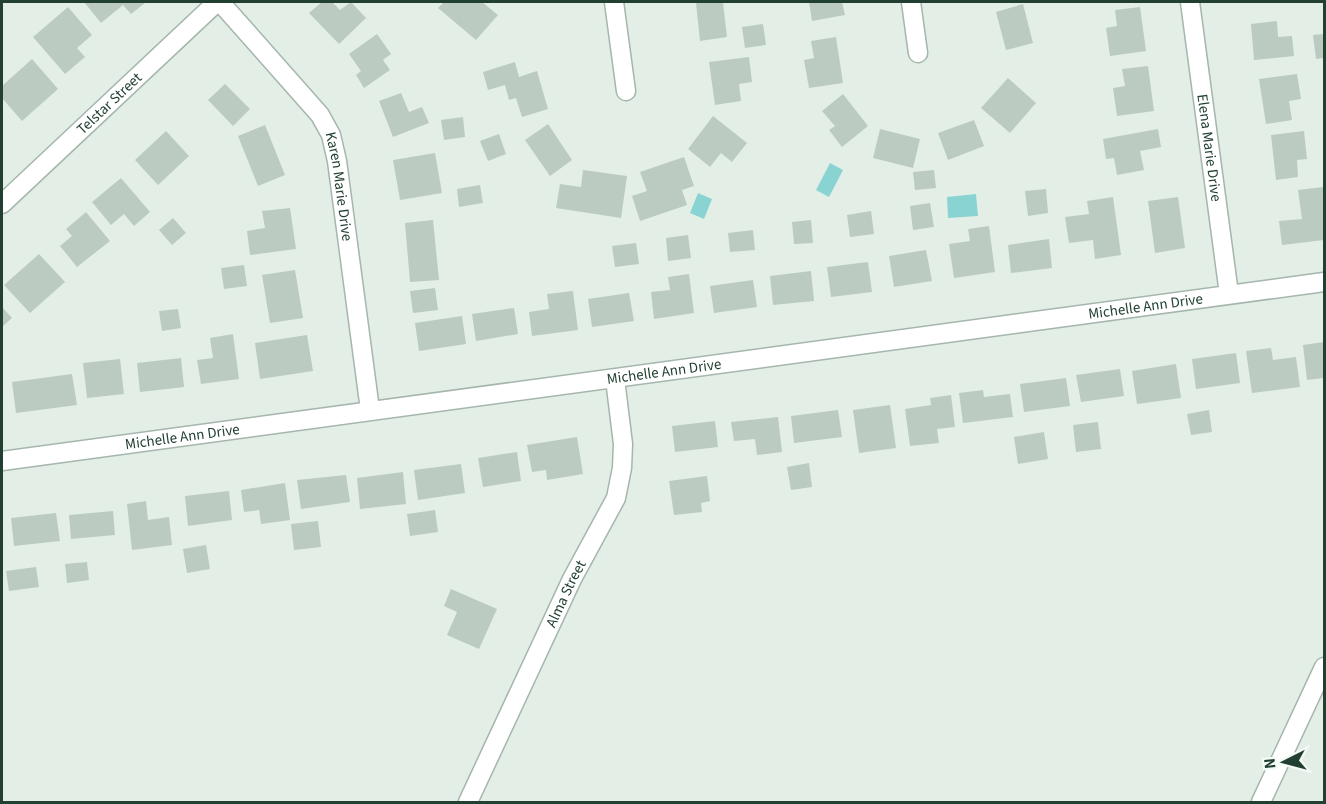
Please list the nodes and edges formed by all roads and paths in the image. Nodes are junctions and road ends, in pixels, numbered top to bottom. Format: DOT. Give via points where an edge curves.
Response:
graph roads {
  1 [pos="219,2"];
  2 [pos="614,2"];
  3 [pos="911,2"];
  4 [pos="1190,2"];
  5 [pos="918,53"];
  6 [pos="626,91"];
  7 [pos="2,204"];
  8 [pos="1324,282"];
  9 [pos="1229,294"];
  10 [pos="615,379"];
  11 [pos="370,410"];
  12 [pos="2,461"];
  13 [pos="1324,667"];
  14 [pos="468,802"];
  15 [pos="1261,802"];
  1 -- 7 [label="street, Telstar Street"];
  1 -- 11 [label="street, Karen Marie Drive" via="321,115 331,135"];
  2 -- 6 [label="street"];
  3 -- 5 [label="street"];
  4 -- 9 [label="street, Elena Marie Drive"];
  8 -- 9 [label="street, Michelle Ann Drive"];
  9 -- 10 [label="street, Michelle Ann Drive"];
  10 -- 11 [label="street, Michelle Ann Drive"];
  10 -- 14 [label="street, Alma Street" via="623,444 616,498 572,579"];
  11 -- 12 [label="street, Michelle Ann Drive"];
  13 -- 15 [label="street"];
}
